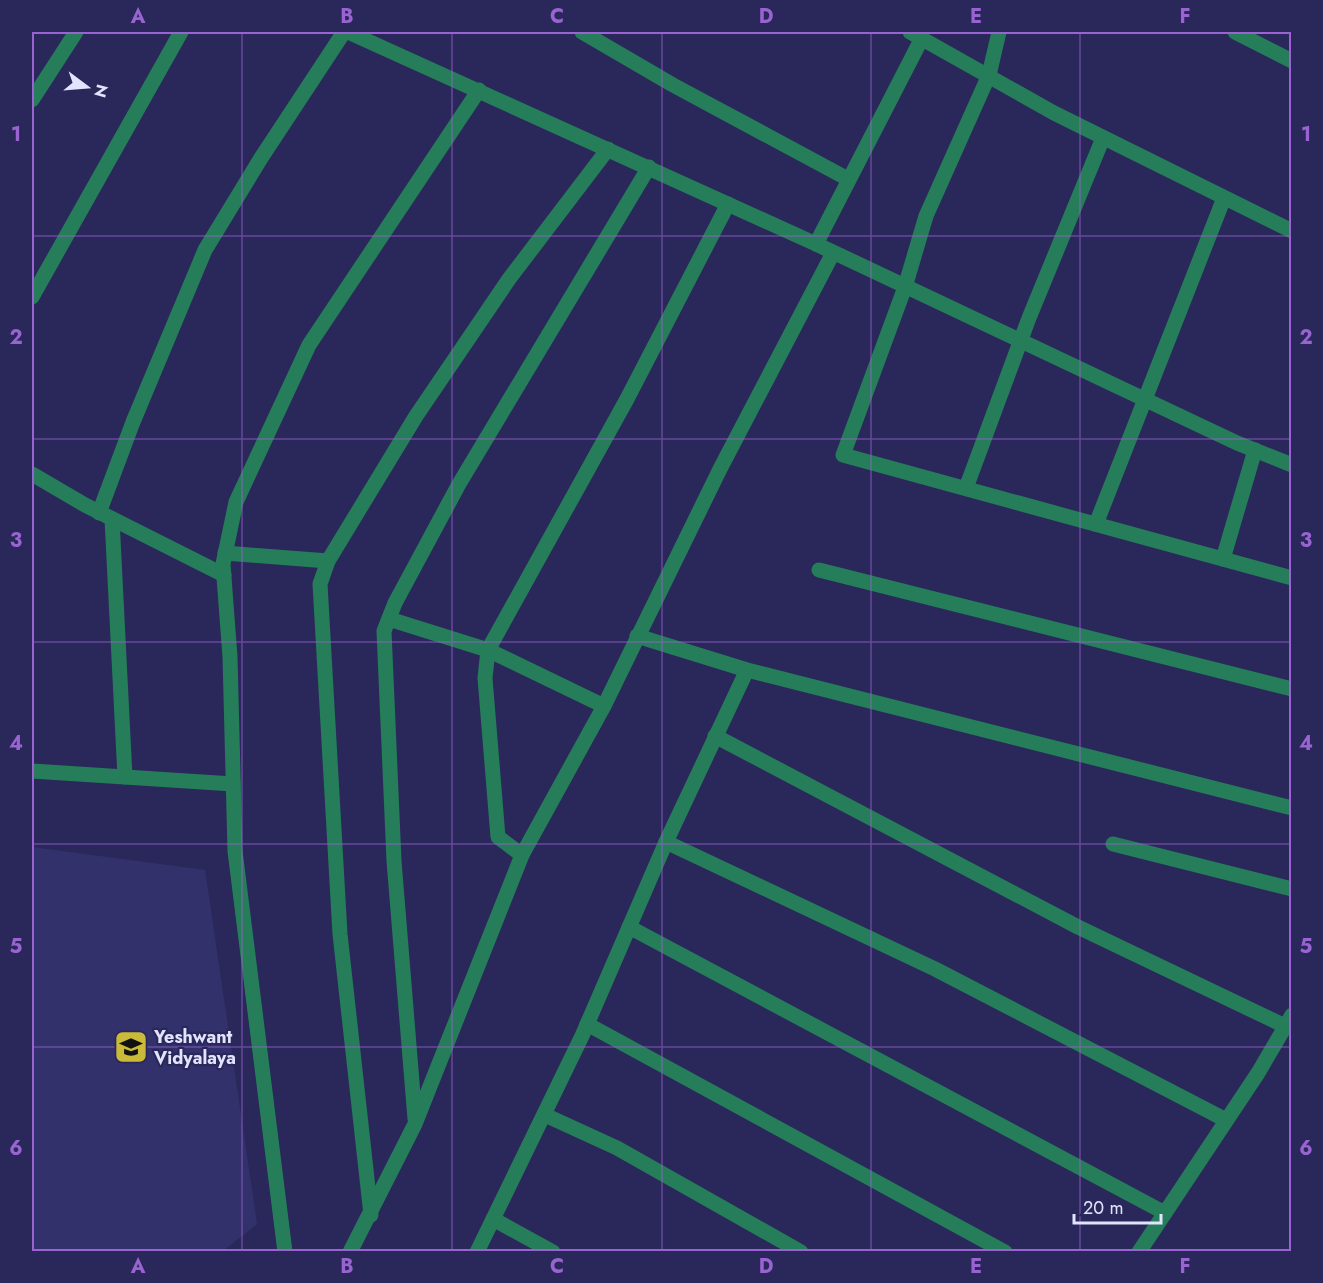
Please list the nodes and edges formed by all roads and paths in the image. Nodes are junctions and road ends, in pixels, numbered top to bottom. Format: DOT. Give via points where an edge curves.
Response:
graph roads {
  1 [pos="76,32"];
  2 [pos="181,32"];
  3 [pos="346,32"];
  4 [pos="582,32"];
  5 [pos="999,32"];
  6 [pos="1235,32"];
  7 [pos="916,35"];
  8 [pos="1291,58"];
  9 [pos="989,75"];
  10 [pos="479,90"];
  11 [pos="32,100"];
  12 [pos="1102,138"];
  13 [pos="608,149"];
  14 [pos="649,167"];
  15 [pos="848,179"];
  16 [pos="1224,198"];
  17 [pos="728,204"];
  18 [pos="1292,231"];
  19 [pos="816,244"];
  20 [pos="833,253"];
  21 [pos="905,287"];
  22 [pos="32,297"];
  23 [pos="1020,342"];
  24 [pos="1143,399"];
  25 [pos="1255,450"];
  26 [pos="1292,465"];
  27 [pos="32,474"];
  28 [pos="966,488"];
  29 [pos="105,516"];
  30 [pos="1096,524"];
  31 [pos="225,553"];
  32 [pos="1223,559"];
  33 [pos="328,561"];
  34 [pos="819,570"];
  35 [pos="224,575"];
  36 [pos="1292,578"];
  37 [pos="389,619"];
  38 [pos="637,636"];
  39 [pos="488,650"];
  40 [pos="747,670"];
  41 [pos="1292,689"];
  42 [pos="604,706"];
  43 [pos="715,736"];
  44 [pos="32,771"];
  45 [pos="124,777"];
  46 [pos="233,784"];
  47 [pos="1292,808"];
  48 [pos="666,842"];
  49 [pos="1113,844"];
  50 [pos="522,855"];
  51 [pos="1292,889"];
  52 [pos="629,927"];
  53 [pos="1288,1021"];
  54 [pos="587,1024"];
  55 [pos="545,1115"];
  56 [pos="1226,1120"];
  57 [pos="415,1124"];
  58 [pos="1165,1213"];
  59 [pos="371,1215"];
  60 [pos="493,1219"];
  61 [pos="285,1251"];
  62 [pos="350,1251"];
  63 [pos="477,1251"];
  64 [pos="553,1251"];
  65 [pos="801,1251"];
  66 [pos="1005,1251"];
  67 [pos="1139,1251"];
  1 -- 11 [label="street"];
  2 -- 22 [label="street"];
  3 -- 10 [label="street"];
  3 -- 29 [label="street" via="205,250 133,422"];
  4 -- 15 [label="street"];
  5 -- 9 [label="street"];
  6 -- 8 [label="street"];
  7 -- 9 [label="street"];
  7 -- 15 [label="street"];
  9 -- 12 [label="street"];
  9 -- 21 [label="street" via="926,216"];
  10 -- 13 [label="street"];
  10 -- 31 [label="street" via="309,345 236,502"];
  12 -- 16 [label="street"];
  12 -- 23 [label="street"];
  13 -- 14 [label="street"];
  13 -- 33 [label="street" via="509,279 416,416"];
  14 -- 17 [label="street"];
  14 -- 37 [label="street" via="459,484"];
  15 -- 19 [label="street"];
  16 -- 18 [label="street"];
  16 -- 24 [label="street"];
  17 -- 19 [label="street"];
  17 -- 39 [label="street" via="627,399"];
  19 -- 20 [label="street"];
  20 -- 21 [label="street"];
  20 -- 38 [label="street"];
  21 -- 23 [label="street"];
  21 -- 28 [label="street" via="843,454"];
  23 -- 24 [label="street"];
  23 -- 28 [label="street"];
  24 -- 25 [label="street"];
  24 -- 30 [label="street"];
  25 -- 26 [label="street"];
  25 -- 32 [label="street"];
  27 -- 29 [label="street"];
  28 -- 30 [label="street"];
  29 -- 35 [label="street"];
  29 -- 45 [label="street"];
  30 -- 32 [label="street"];
  31 -- 33 [label="street"];
  31 -- 35 [label="street"];
  32 -- 36 [label="street"];
  33 -- 59 [label="street" via="320,584 329,776 340,934"];
  34 -- 41 [label="street"];
  35 -- 46 [label="street"];
  37 -- 39 [label="street"];
  37 -- 57 [label="street" via="384,631 394,861"];
  38 -- 40 [label="street"];
  38 -- 42 [label="street"];
  39 -- 42 [label="street"];
  39 -- 50 [label="street" via="485,678 498,837"];
  40 -- 43 [label="street"];
  40 -- 47 [label="street"];
  42 -- 50 [label="street"];
  43 -- 48 [label="street"];
  43 -- 53 [label="street" via="1078,927"];
  44 -- 45 [label="street"];
  45 -- 46 [label="street"];
  46 -- 61 [label="street" via="236,851"];
  48 -- 52 [label="street"];
  48 -- 56 [label="street" via="935,969"];
  49 -- 51 [label="street"];
  50 -- 57 [label="street"];
  52 -- 54 [label="street"];
  52 -- 58 [label="street"];
  53 -- 56 [label="street"];
  54 -- 55 [label="street"];
  54 -- 66 [label="street"];
  55 -- 60 [label="street"];
  55 -- 65 [label="street" via="616,1148"];
  56 -- 58 [label="street"];
  57 -- 59 [label="street"];
  58 -- 67 [label="street"];
  59 -- 62 [label="street"];
  60 -- 63 [label="street"];
  60 -- 64 [label="street"];
}
